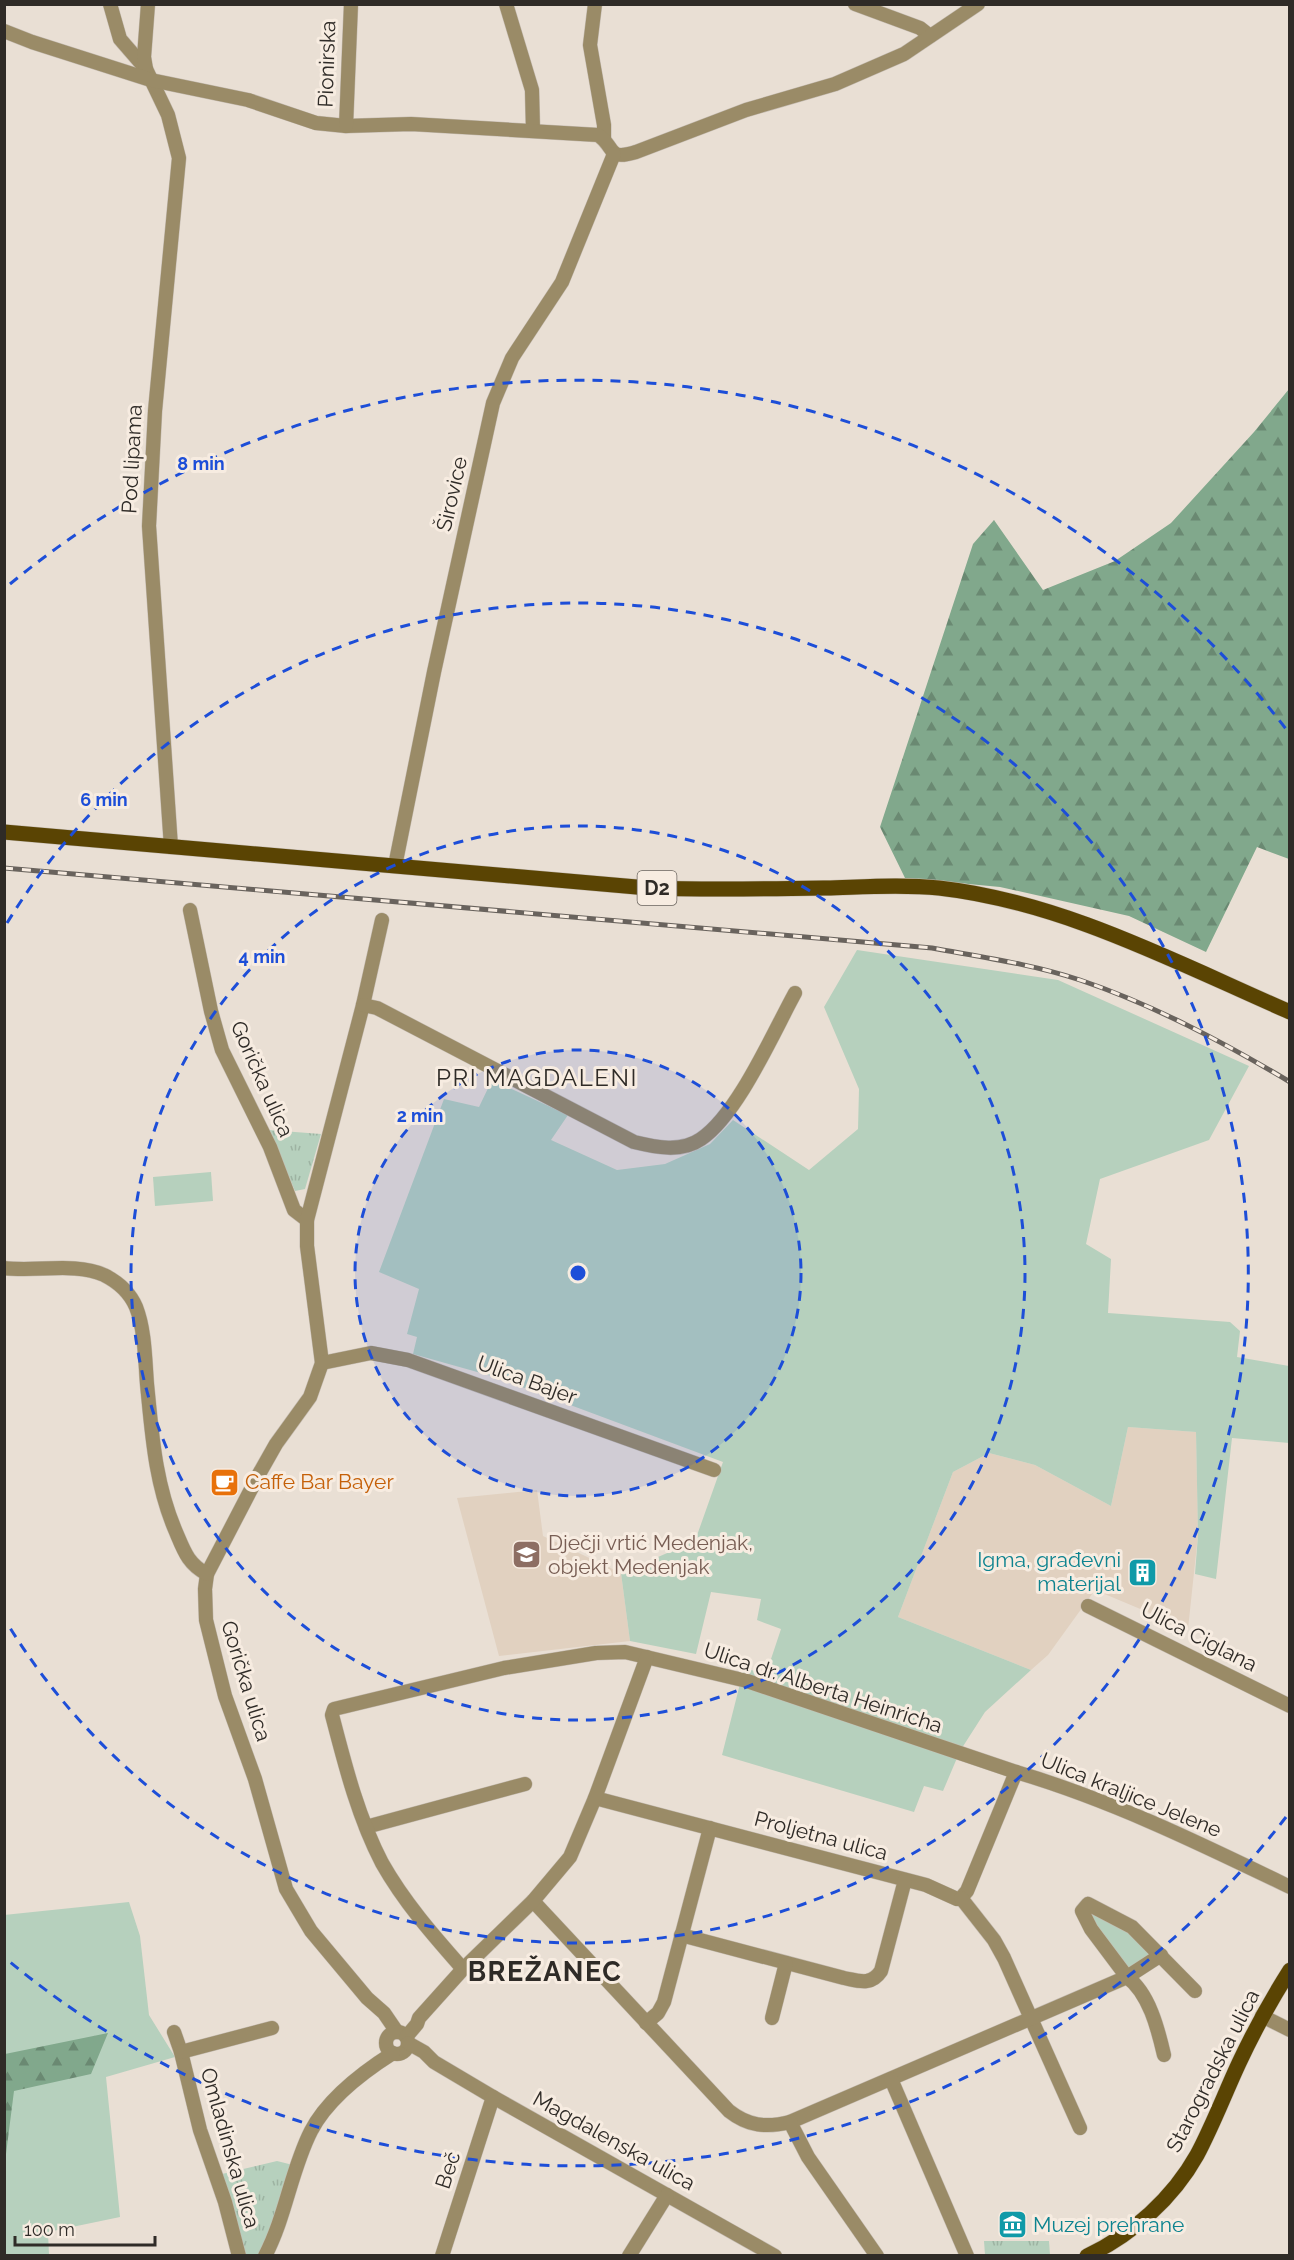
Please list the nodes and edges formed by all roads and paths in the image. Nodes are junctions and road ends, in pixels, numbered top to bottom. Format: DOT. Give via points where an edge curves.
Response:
graph roads {
  1 [pos="110,4"];
  2 [pos="148,4"];
  3 [pos="351,4"];
  4 [pos="506,4"];
  5 [pos="595,4"];
  6 [pos="855,4"];
  7 [pos="978,4"];
  8 [pos="4,31"];
  9 [pos="930,36"];
  10 [pos="148,74"];
  11 [pos="346,126"];
  12 [pos="533,130"];
  13 [pos="604,139"];
  14 [pos="614,154"];
  15 [pos="4,832"];
  16 [pos="171,847"];
  17 [pos="395,866"];
  18 [pos="190,910"];
  19 [pos="381,920"];
  20 [pos="795,993"];
  21 [pos="363,1005"];
  22 [pos="1290,1012"];
  23 [pos="307,1220"];
  24 [pos="4,1268"];
  25 [pos="322,1363"];
  26 [pos="714,1470"];
  27 [pos="207,1574"];
  28 [pos="1088,1606"];
  29 [pos="647,1657"];
  30 [pos="1290,1706"];
  31 [pos="1016,1772"];
  32 [pos="525,1784"];
  33 [pos="595,1798"];
  34 [pos="366,1827"];
  35 [pos="710,1828"];
  36 [pos="905,1880"];
  37 [pos="1290,1887"];
  38 [pos="962,1898"];
  39 [pos="533,1901"];
  40 [pos="681,1935"];
  41 [pos="1161,1955"];
  42 [pos="786,1963"];
  43 [pos="463,1969"];
  44 [pos="1290,1970"];
  45 [pos="1127,1977"];
  46 [pos="1195,1991"];
  47 [pos="1262,2016"];
  48 [pos="772,2018"];
  49 [pos="1031,2018"];
  50 [pos="646,2023"];
  51 [pos="272,2028"];
  52 [pos="1290,2030"];
  53 [pos="174,2032"];
  54 [pos="398,2041"];
  55 [pos="181,2052"];
  56 [pos="1164,2055"];
  57 [pos="891,2079"];
  58 [pos="493,2097"];
  59 [pos="790,2122"];
  60 [pos="1080,2128"];
  61 [pos="667,2195"];
  62 [pos="239,2256"];
  63 [pos="265,2256"];
  64 [pos="442,2256"];
  65 [pos="629,2256"];
  66 [pos="775,2256"];
  67 [pos="877,2256"];
  68 [pos="967,2256"];
  69 [pos="1087,2256"];
  1 -- 10 [label="street" via="120,39"];
  2 -- 10 [label="street" via="144,47"];
  3 -- 11 [label="street, Pionirska"];
  4 -- 12 [label="street" via="532,90"];
  5 -- 13 [label="street" via="590,45"];
  6 -- 9 [label="street" via="920,28"];
  7 -- 9 [label="street"];
  8 -- 10 [label="street"];
  9 -- 14 [label="street" via="904,54 835,84 746,110 636,152"];
  10 -- 11 [label="street" via="248,100 315,123"];
  10 -- 16 [label="street, Pod lipama" via="168,115 178,158 155,411 149,526"];
  11 -- 12 [label="street" via="411,124"];
  12 -- 13 [label="street" via="598,135"];
  13 -- 14 [label="street"];
  14 -- 17 [label="street, Širovice" via="562,282 512,358 493,403"];
  15 -- 16 [label="main road, D2"];
  16 -- 17 [label="main road, D2"];
  17 -- 22 [label="main road, D2" via="701,890 939,888 1022,905 1110,934"];
  18 -- 23 [label="street, Gorička ulica" via="222,1050 270,1148 294,1210"];
  19 -- 21 [label="street, Gorička ulica"];
  20 -- 21 [label="street" via="740,1095 720,1122 700,1140 660,1149 634,1142 377,1008"];
  21 -- 23 [label="street, Gorička ulica"];
  23 -- 25 [label="street, Gorička ulica"];
  24 -- 27 [label="street" via="79,1268 118,1283 130,1296 142,1335 156,1467 163,1495 192,1565"];
  25 -- 26 [label="street, Ulica Bajer" via="372,1353 408,1360"];
  25 -- 27 [label="street, Gorička ulica" via="310,1397 276,1444"];
  27 -- 54 [label="street, Gorička ulica" via="206,1620 215,1662 255,1779 282,1879 311,1931 374,2005"];
  28 -- 30 [label="street, Ulica Ciglana"];
  29 -- 31 [label="street, Ulica dr. Alberta Heinricha" via="747,1681"];
  29 -- 33 [label="street"];
  29 -- 34 [label="street, Ulica dr. Alberta Heinricha" via="625,1652 551,1660 334,1709 332,1715"];
  31 -- 37 [label="street, Ulica kraljice Jelene" via="1190,1838"];
  31 -- 38 [label="street, Ulica kraljice Jelene"];
  32 -- 34 [label="street"];
  33 -- 35 [label="street, Proljetna ulica"];
  33 -- 39 [label="street" via="570,1857"];
  34 -- 43 [label="street" via="405,1900"];
  35 -- 36 [label="street, Proljetna ulica"];
  35 -- 40 [label="street"];
  36 -- 38 [label="street"];
  36 -- 42 [label="street, Proljetna ulica" via="881,1971 874,1980 864,1982"];
  38 -- 49 [label="street" via="994,1940"];
  39 -- 43 [label="street"];
  39 -- 50 [label="street"];
  40 -- 42 [label="street, Proljetna ulica"];
  40 -- 50 [label="street" via="664,2002"];
  41 -- 45 [label="street"];
  41 -- 45 [label="street" via="1132,1927 1088,1904 1082,1911 1085,1918"];
  41 -- 46 [label="street"];
  42 -- 48 [label="street"];
  43 -- 54 [label="street"];
  44 -- 47 [label="main road, Starogradska ulica"];
  45 -- 49 [label="street"];
  45 -- 56 [label="street" via="1147,2003"];
  47 -- 52 [label="street"];
  47 -- 69 [label="main road, Starogradska ulica" via="1184,2174 1136,2225"];
  49 -- 57 [label="street"];
  49 -- 60 [label="street"];
  50 -- 59 [label="street" via="738,2118 766,2127"];
  51 -- 55 [label="street, Omladinska ulica"];
  53 -- 55 [label="street, Omladinska ulica"];
  54 -- 58 [label="street, Magdalenska ulica" via="420,2058 434,2062"];
  54 -- 63 [label="street" via="337,2098 312,2130"];
  55 -- 62 [label="street, Omladinska ulica" via="200,2130"];
  57 -- 59 [label="street"];
  57 -- 68 [label="street"];
  58 -- 61 [label="street, Magdalenska ulica"];
  58 -- 64 [label="street, Beč"];
  59 -- 67 [label="street" via="808,2157"];
  61 -- 65 [label="street"];
  61 -- 66 [label="street, Magdalenska ulica"];
}
